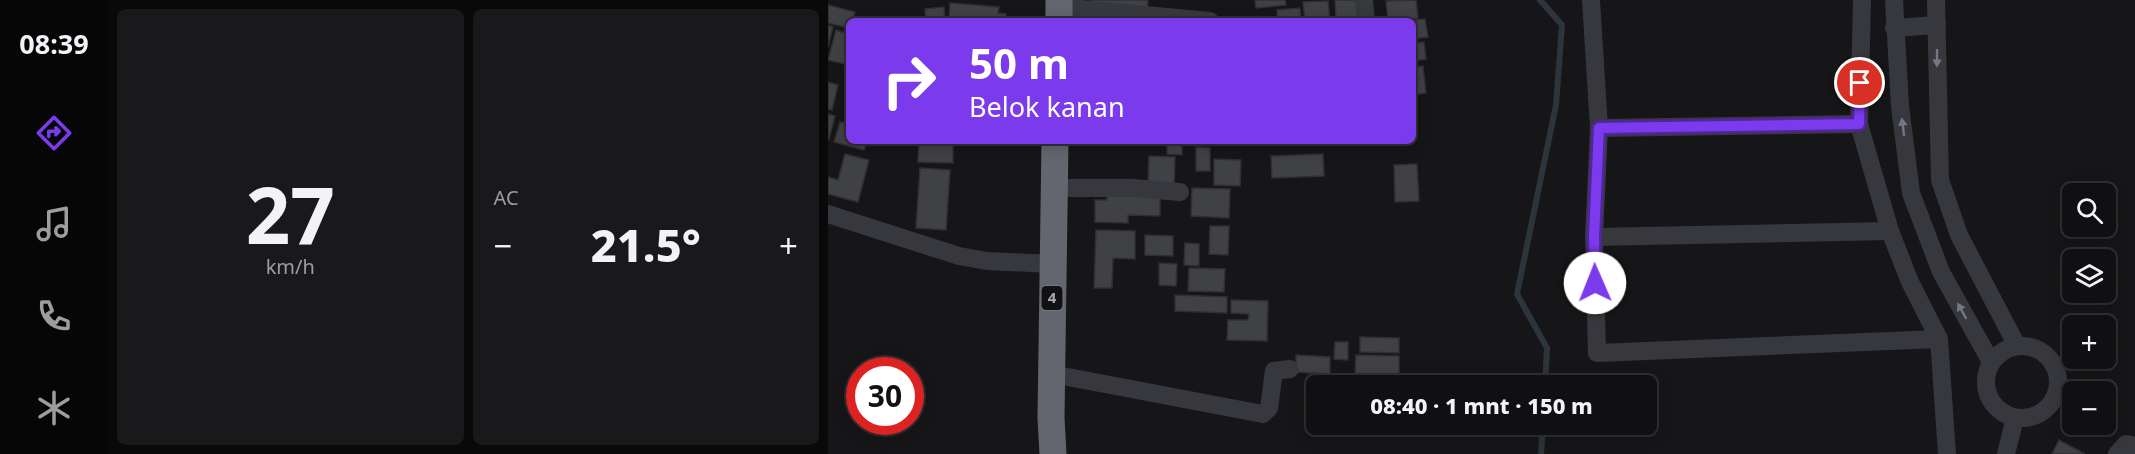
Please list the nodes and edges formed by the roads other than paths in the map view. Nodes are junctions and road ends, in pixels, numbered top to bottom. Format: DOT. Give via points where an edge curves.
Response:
graph roads {
  1 [pos="1364,0"];
  2 [pos="1592,0"];
  3 [pos="1862,0"];
  4 [pos="1894,0"];
  5 [pos="1936,0"];
  6 [pos="1059,9"];
  7 [pos="1172,18"];
  8 [pos="1366,18"];
  9 [pos="1937,25"];
  10 [pos="1893,28"];
  11 [pos="1859,124"];
  12 [pos="1599,128"];
  13 [pos="1055,144"];
  14 [pos="1055,188"];
  15 [pos="1180,192"];
  16 [pos="828,214"];
  17 [pos="1890,231"];
  18 [pos="1594,237"];
  19 [pos="1053,264"];
  20 [pos="1939,339"];
  21 [pos="2017,346"];
  22 [pos="1991,362"];
  23 [pos="1290,369"];
  24 [pos="1052,374"];
  25 [pos="2015,418"];
  26 [pos="2135,446"];
  27 [pos="1053,454"];
  28 [pos="1947,454"];
  29 [pos="2006,454"];
  30 [pos="2117,454"];
  1 -- 8 [label="street"];
  2 -- 12 [label="street"];
  3 -- 11 [label="street"];
  4 -- 10 [label="street"];
  5 -- 9 [label="street"];
  6 -- 7 [label="street"];
  9 -- 10 [label="street"];
  9 -- 21 [label="street, one-way" via="1940,180 1959,234"];
  22 -- 10 [label="street, one-way" via="1941,272 1911,193"];
  11 -- 12 [label="street"];
  11 -- 17 [label="street"];
  12 -- 18 [label="street"];
  13 -- 14 [label="highway, 4"];
  14 -- 15 [label="street"];
  14 -- 19 [label="highway, 4"];
  16 -- 19 [label="street" via="959,256"];
  17 -- 18 [label="street"];
  17 -- 20 [label="street"];
  18 -- 20 [label="street" via="1597,353"];
  19 -- 24 [label="highway, 4"];
  20 -- 28 [label="street"];
  21 -- 22 [label="street" via="2002,351"];
  21 -- 25 [label="street" via="2035,348 2050,358 2058,374 2058,392 2048,408 2033,417"];
  22 -- 25 [label="street" via="1985,379 1988,397 1999,411"];
  23 -- 24 [label="street" via="1274,371 1269,408 1263,414"];
  24 -- 27 [label="highway, 4"];
  25 -- 29 [label="street"];
  26 -- 30 [label="street" via="2126,444"];
}
